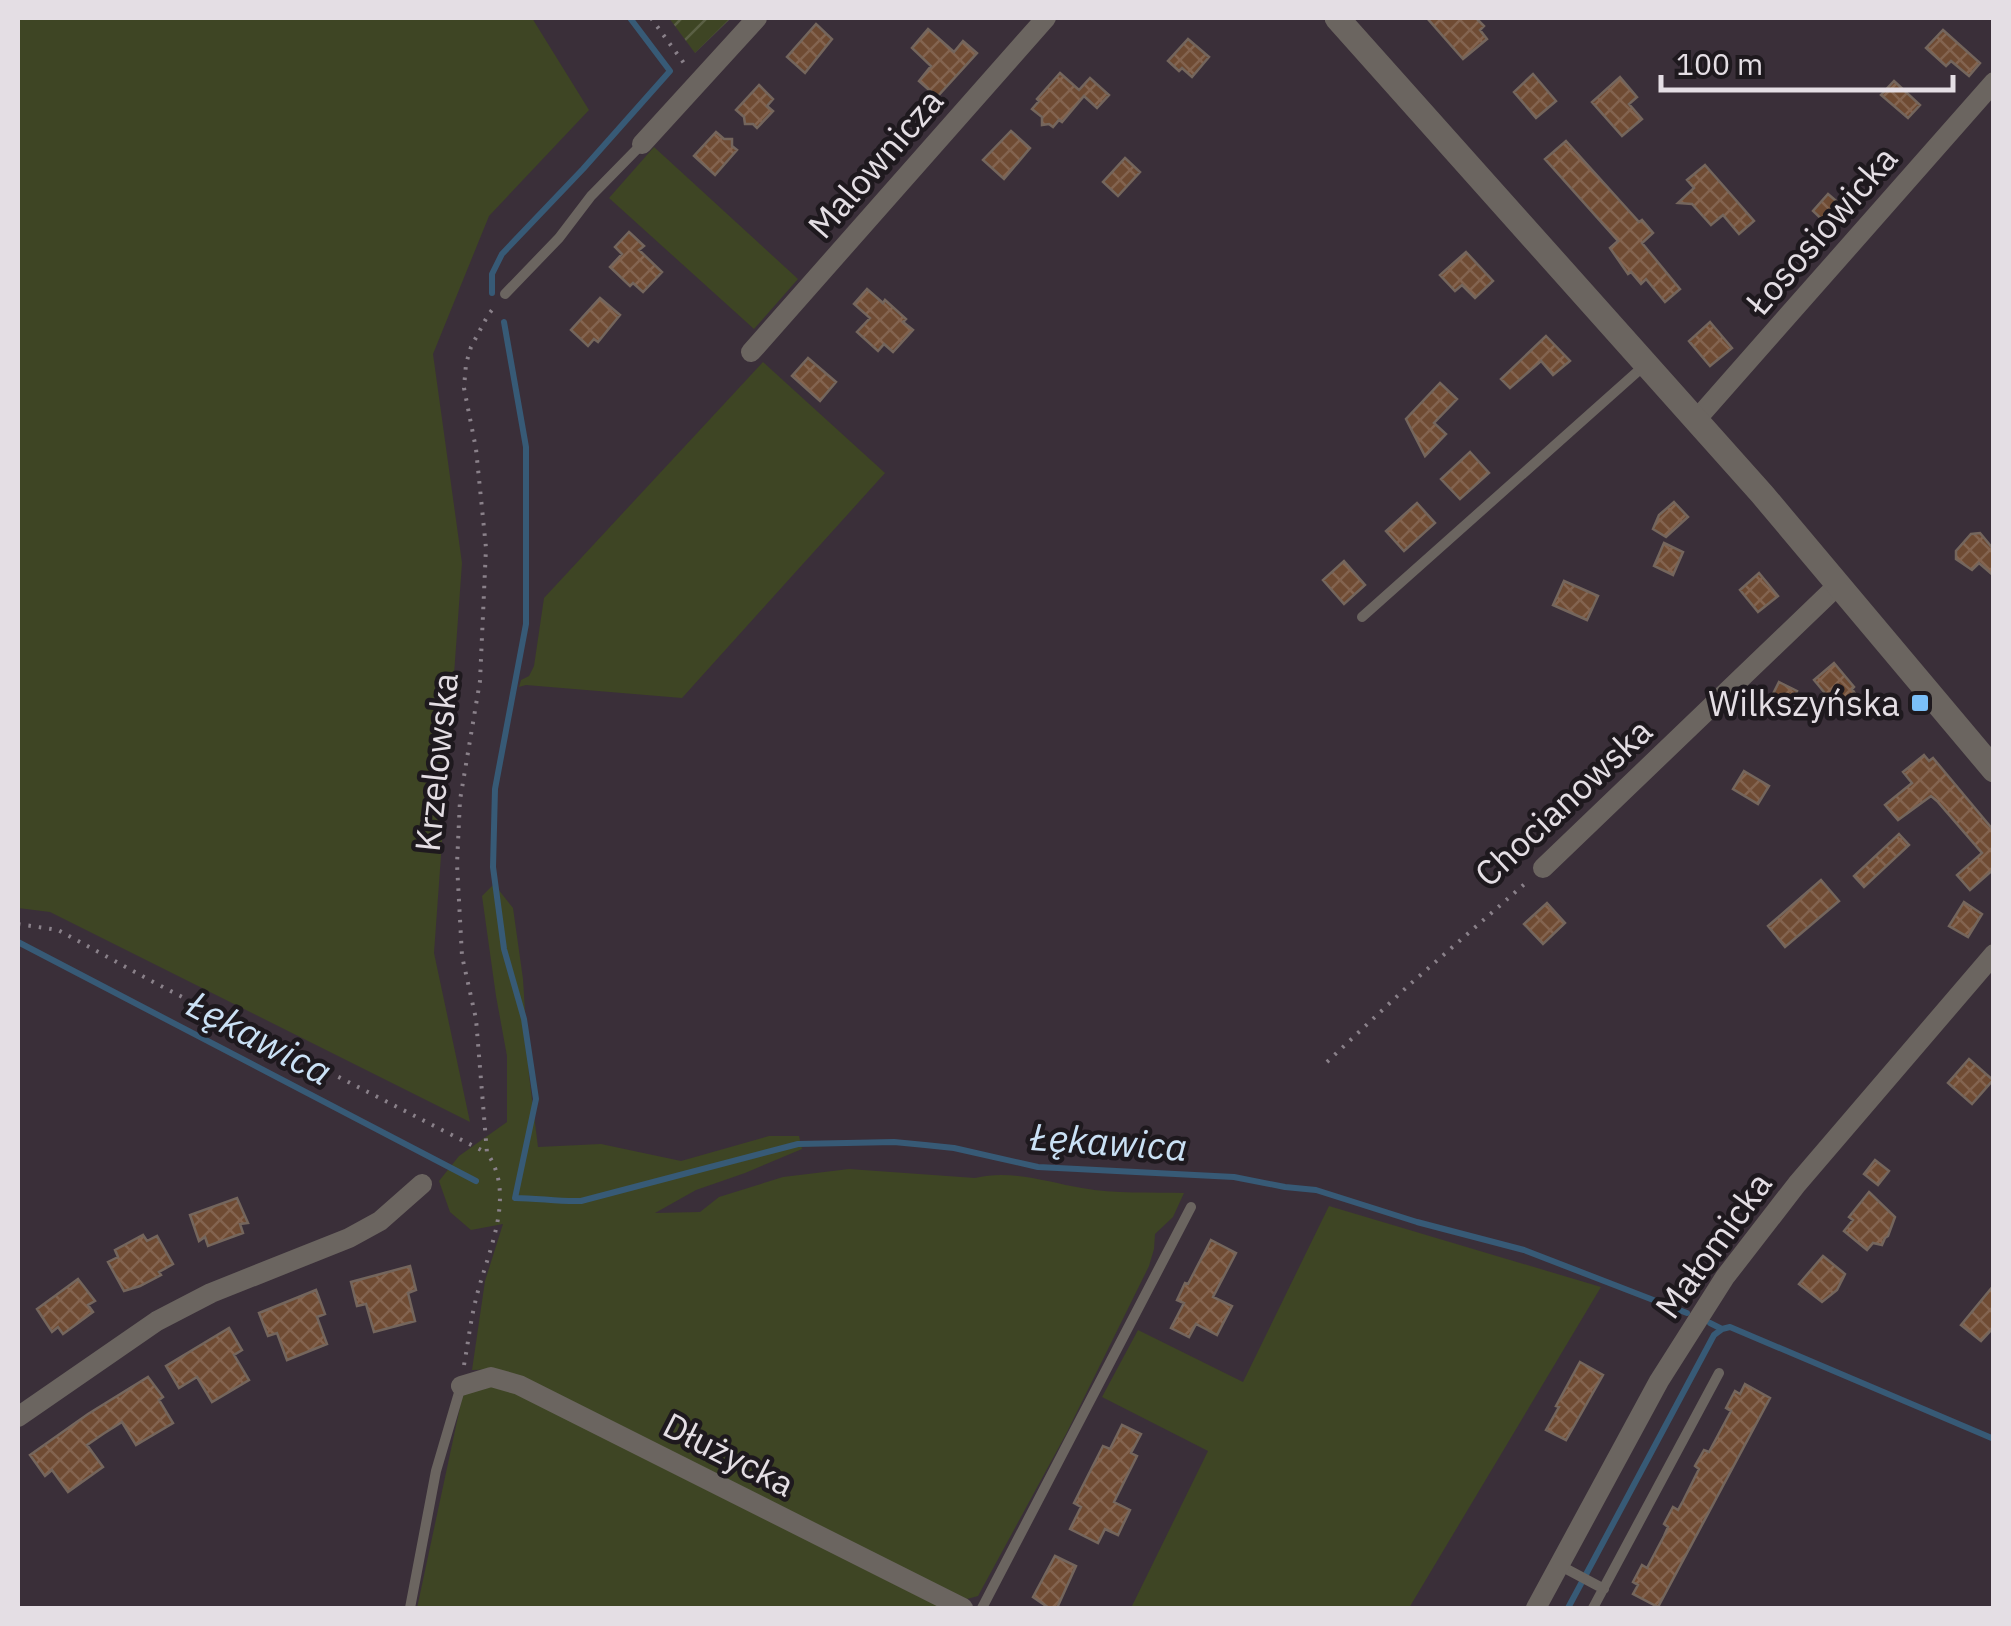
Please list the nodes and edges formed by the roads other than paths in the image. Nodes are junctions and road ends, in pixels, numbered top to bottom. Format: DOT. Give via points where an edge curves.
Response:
graph roads {
  1 [pos="758,18"];
  2 [pos="1046,18"];
  3 [pos="1337,18"];
  4 [pos="1994,82"];
  5 [pos="642,144"];
  6 [pos="505,294"];
  7 [pos="752,352"];
  8 [pos="1646,364"];
  9 [pos="1696,420"];
  10 [pos="1838,585"];
  11 [pos="1362,616"];
  12 [pos="1994,770"];
  13 [pos="1544,868"];
  14 [pos="1994,954"];
  15 [pos="422,1184"];
  16 [pos="1191,1208"];
  17 [pos="1720,1374"];
  18 [pos="461,1386"];
  19 [pos="18,1417"];
  20 [pos="1565,1568"];
  21 [pos="1601,1587"];
  22 [pos="410,1608"];
  23 [pos="963,1608"];
  24 [pos="982,1608"];
  25 [pos="1536,1608"];
  26 [pos="1593,1608"];
  1 -- 5 [label="street"];
  2 -- 7 [label="street, Malownicza"];
  3 -- 8 [label="street"];
  4 -- 9 [label="street, Łososiowicka"];
  5 -- 6 [label="lane"];
  8 -- 9 [label="street"];
  8 -- 11 [label="lane"];
  9 -- 10 [label="street"];
  10 -- 12 [label="street"];
  10 -- 13 [label="street, Chocianowska"];
  14 -- 20 [label="street, Małomicka" via="1725,1277 1659,1381"];
  15 -- 19 [label="street" via="349,1238 156,1321"];
  16 -- 24 [label="lane"];
  17 -- 21 [label="lane"];
  18 -- 22 [label="lane" via="436,1471"];
  18 -- 23 [label="street, Dłużycka" via="491,1377 519,1385"];
  20 -- 21 [label="lane"];
  20 -- 25 [label="street, Małomicka"];
  21 -- 26 [label="lane"];
}
